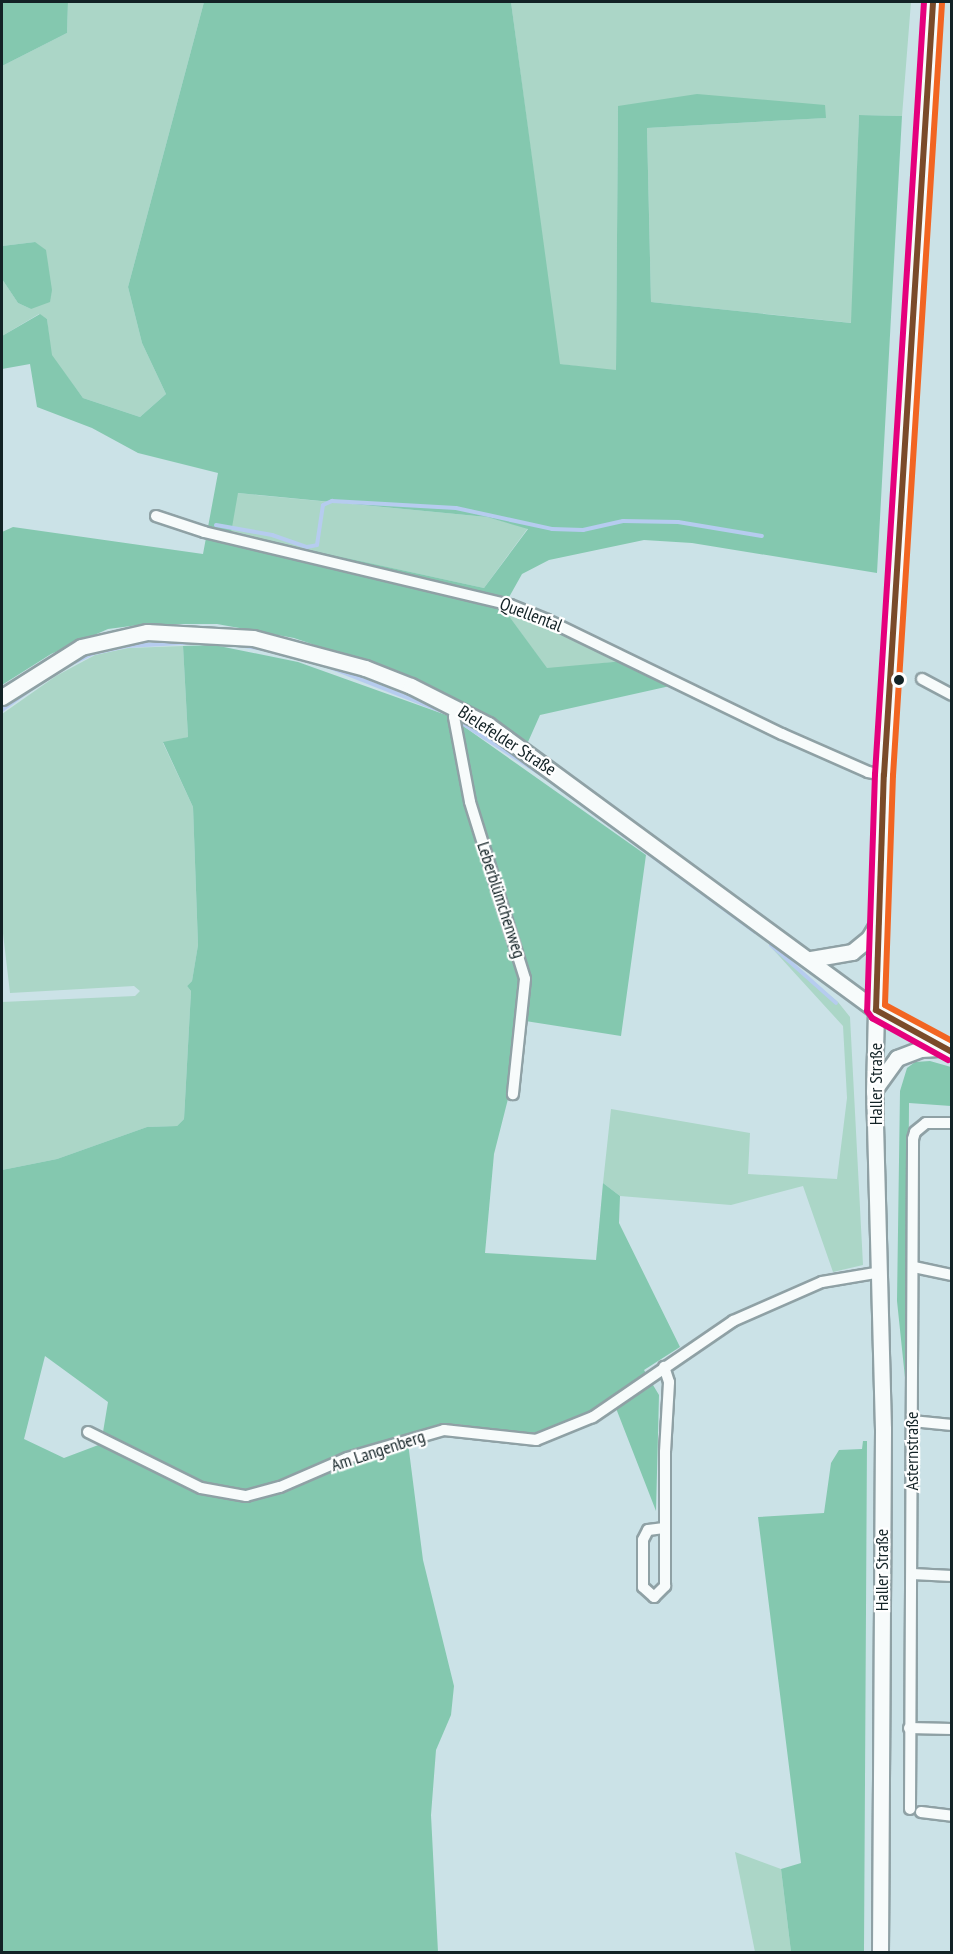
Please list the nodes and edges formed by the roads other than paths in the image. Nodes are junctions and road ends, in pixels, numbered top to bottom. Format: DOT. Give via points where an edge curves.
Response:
graph roads {
  1 [pos="933,2"];
  2 [pos="156,516"];
  3 [pos="922,679"];
  4 [pos="951,695"];
  5 [pos="2,697"];
  6 [pos="456,708"];
  7 [pos="884,775"];
  8 [pos="878,923"];
  9 [pos="811,959"];
  10 [pos="876,1010"];
  11 [pos="947,1050"];
  12 [pos="874,1092"];
  13 [pos="513,1094"];
  14 [pos="951,1123"];
  15 [pos="914,1267"];
  16 [pos="881,1272"];
  17 [pos="951,1275"];
  18 [pos="664,1367"];
  19 [pos="912,1421"];
  20 [pos="951,1425"];
  21 [pos="88,1432"];
  22 [pos="664,1528"];
  23 [pos="912,1574"];
  24 [pos="951,1576"];
  25 [pos="909,1728"];
  26 [pos="951,1729"];
  27 [pos="951,1816"];
  28 [pos="880,1953"];
  1 -- 7 [label="main road, Haller Straße"];
  2 -- 7 [label="street, Quellental" via="204,532 510,605 568,629 782,734 868,772"];
  3 -- 4 [label="street"];
  5 -- 6 [label="main road, Bielefelder Straße" via="54,661 97,641 147,632 253,638 328,656 411,686"];
  6 -- 9 [label="main road, Bielefelder Straße" via="563,777"];
  6 -- 13 [label="street, Leberblümchenweg" via="454,717 470,802 525,979"];
  7 -- 8 [label="main road, Haller Straße"];
  8 -- 9 [label="main road" via="869,938 852,952 835,958"];
  8 -- 10 [label="main road, Haller Straße"];
  9 -- 10 [label="main road, Bielefelder Straße"];
  10 -- 11 [label="main road, Bielefelder Straße"];
  10 -- 12 [label="main road, Haller Straße"];
  11 -- 12 [label="main road" via="921,1049 897,1058 879,1078"];
  12 -- 16 [label="main road, Haller Straße"];
  14 -- 15 [label="street, Asternstraße" via="926,1123 913,1139"];
  15 -- 17 [label="street"];
  15 -- 19 [label="street, Asternstraße"];
  16 -- 18 [label="street, Am Langenberg" via="822,1282 801,1290 711,1333"];
  16 -- 28 [label="main road, Haller Straße"];
  18 -- 21 [label="street, Am Langenberg" via="593,1417 554,1435 517,1440 444,1430 347,1458 280,1487 246,1496 201,1488"];
  18 -- 22 [label="street" via="669,1382"];
  19 -- 20 [label="street"];
  19 -- 23 [label="street, Asternstraße"];
  22 -- 22 [label="street" via="665,1586 654,1597 643,1587 643,1540 648,1530"];
  23 -- 24 [label="street"];
  23 -- 25 [label="street, Asternstraße"];
  25 -- 26 [label="street"];
  25 -- 27 [label="street, Asternstraße" via="915,1811"];
}
